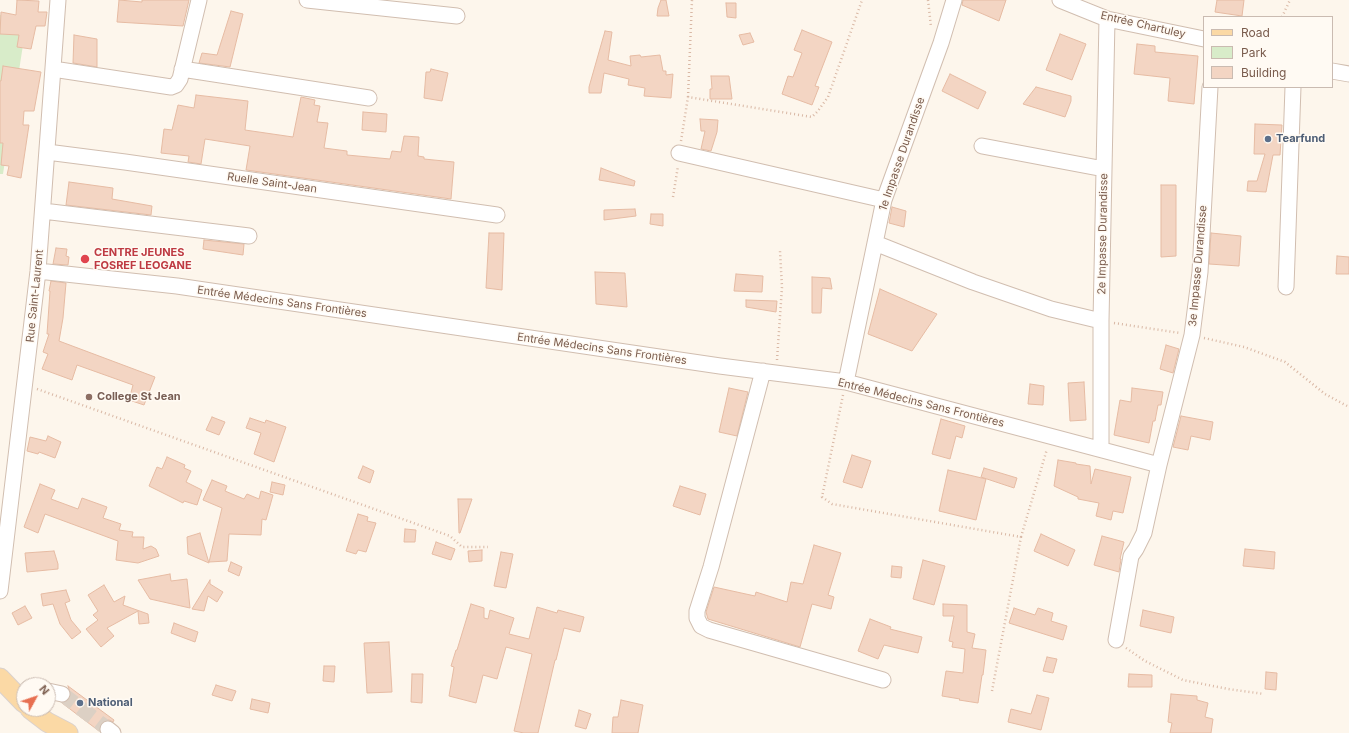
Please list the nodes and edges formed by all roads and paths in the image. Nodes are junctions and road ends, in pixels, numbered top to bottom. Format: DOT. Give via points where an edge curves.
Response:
graph roads {
  1 [pos="58,0"];
  2 [pos="199,0"];
  3 [pos="307,0"];
  4 [pos="692,0"];
  5 [pos="862,0"];
  6 [pos="954,0"];
  7 [pos="1060,0"];
  8 [pos="1290,0"];
  9 [pos="457,16"];
  10 [pos="1282,16"];
  11 [pos="1107,20"];
  12 [pos="1203,39"];
  13 [pos="53,69"];
  14 [pos="182,69"];
  15 [pos="1333,71"];
  16 [pos="1349,74"];
  17 [pos="1210,88"];
  18 [pos="1294,88"];
  19 [pos="688,97"];
  20 [pos="369,98"];
  21 [pos="982,146"];
  22 [pos="47,152"];
  23 [pos="679,153"];
  24 [pos="1104,169"];
  25 [pos="673,197"];
  26 [pos="884,200"];
  27 [pos="43,211"];
  28 [pos="497,215"];
  29 [pos="249,236"];
  30 [pos="875,243"];
  31 [pos="780,251"];
  32 [pos="38,271"];
  33 [pos="1286,287"];
  34 [pos="1101,321"];
  35 [pos="1192,335"];
  36 [pos="770,372"];
  37 [pos="846,382"];
  38 [pos="25,384"];
  39 [pos="1349,407"];
  40 [pos="1050,436"];
  41 [pos="1101,449"];
  42 [pos="1159,464"];
  43 [pos="1021,537"];
  44 [pos="488,547"];
  45 [pos="0,591"];
  46 [pos="1116,640"];
  47 [pos="0,678"];
  48 [pos="883,680"];
  49 [pos="992,691"];
  50 [pos="16,693"];
  51 [pos="1264,694"];
  52 [pos="40,717"];
  53 [pos="68,733"];
  1 -- 13 [label="street, Rue Saint-Laurent"];
  2 -- 14 [label="street"];
  3 -- 9 [label="street"];
  4 -- 19 [label="path"];
  5 -- 19 [label="path" via="828,96 812,117"];
  6 -- 26 [label="street, 1e Impasse Durandisse"];
  7 -- 11 [label="street, Entrée Chartuley"];
  8 -- 10 [label="path"];
  11 -- 12 [label="street, Entrée Chartuley"];
  11 -- 24 [label="street, 2e Impasse Durandisse"];
  13 -- 14 [label="street" via="171,87 180,79"];
  13 -- 22 [label="street, Rue Saint-Laurent"];
  14 -- 20 [label="street"];
  15 -- 16 [label="street"];
  17 -- 35 [label="street, 3e Impasse Durandisse" via="1200,272"];
  18 -- 33 [label="street"];
  19 -- 23 [label="path"];
  21 -- 24 [label="street"];
  22 -- 27 [label="street, Rue Saint-Laurent"];
  22 -- 28 [label="street, Ruelle Saint-Jean"];
  23 -- 25 [label="path"];
  23 -- 26 [label="street"];
  24 -- 34 [label="street, 2e Impasse Durandisse"];
  26 -- 30 [label="street, 1e Impasse Durandisse"];
  27 -- 29 [label="street"];
  27 -- 32 [label="street, Rue Saint-Laurent"];
  30 -- 34 [label="street" via="973,282 1051,308"];
  30 -- 37 [label="street, 1e Impasse Durandisse"];
  31 -- 36 [label="path" via="782,287"];
  32 -- 36 [label="street, Entrée Médecins Sans Frontières" via="178,286"];
  32 -- 38 [label="street, Rue Saint-Laurent"];
  34 -- 35 [label="path"];
  34 -- 41 [label="street, 2e Impasse Durandisse"];
  35 -- 39 [label="path" via="1244,347 1285,362 1325,394"];
  35 -- 42 [label="street, 3e Impasse Durandisse"];
  36 -- 37 [label="street, Entrée Médecins Sans Frontières"];
  36 -- 48 [label="street" via="697,618 701,626 709,630"];
  37 -- 40 [label="street, Entrée Médecins Sans Frontières"];
  37 -- 43 [label="path" via="822,497 832,504"];
  38 -- 44 [label="path" via="450,536 462,547"];
  38 -- 45 [label="street, Rue Saint-Laurent"];
  40 -- 41 [label="street, Entrée Médecins Sans Frontières"];
  40 -- 43 [label="path"];
  41 -- 42 [label="street, Entrée Médecins Sans Frontières"];
  42 -- 46 [label="street, 3e Impasse Durandisse" via="1144,534 1131,556"];
  43 -- 49 [label="path"];
  46 -- 51 [label="path" via="1145,660 1183,680"];
  47 -- 50 [label="main road"];
  52 -- 53 [label="main road"];
}
